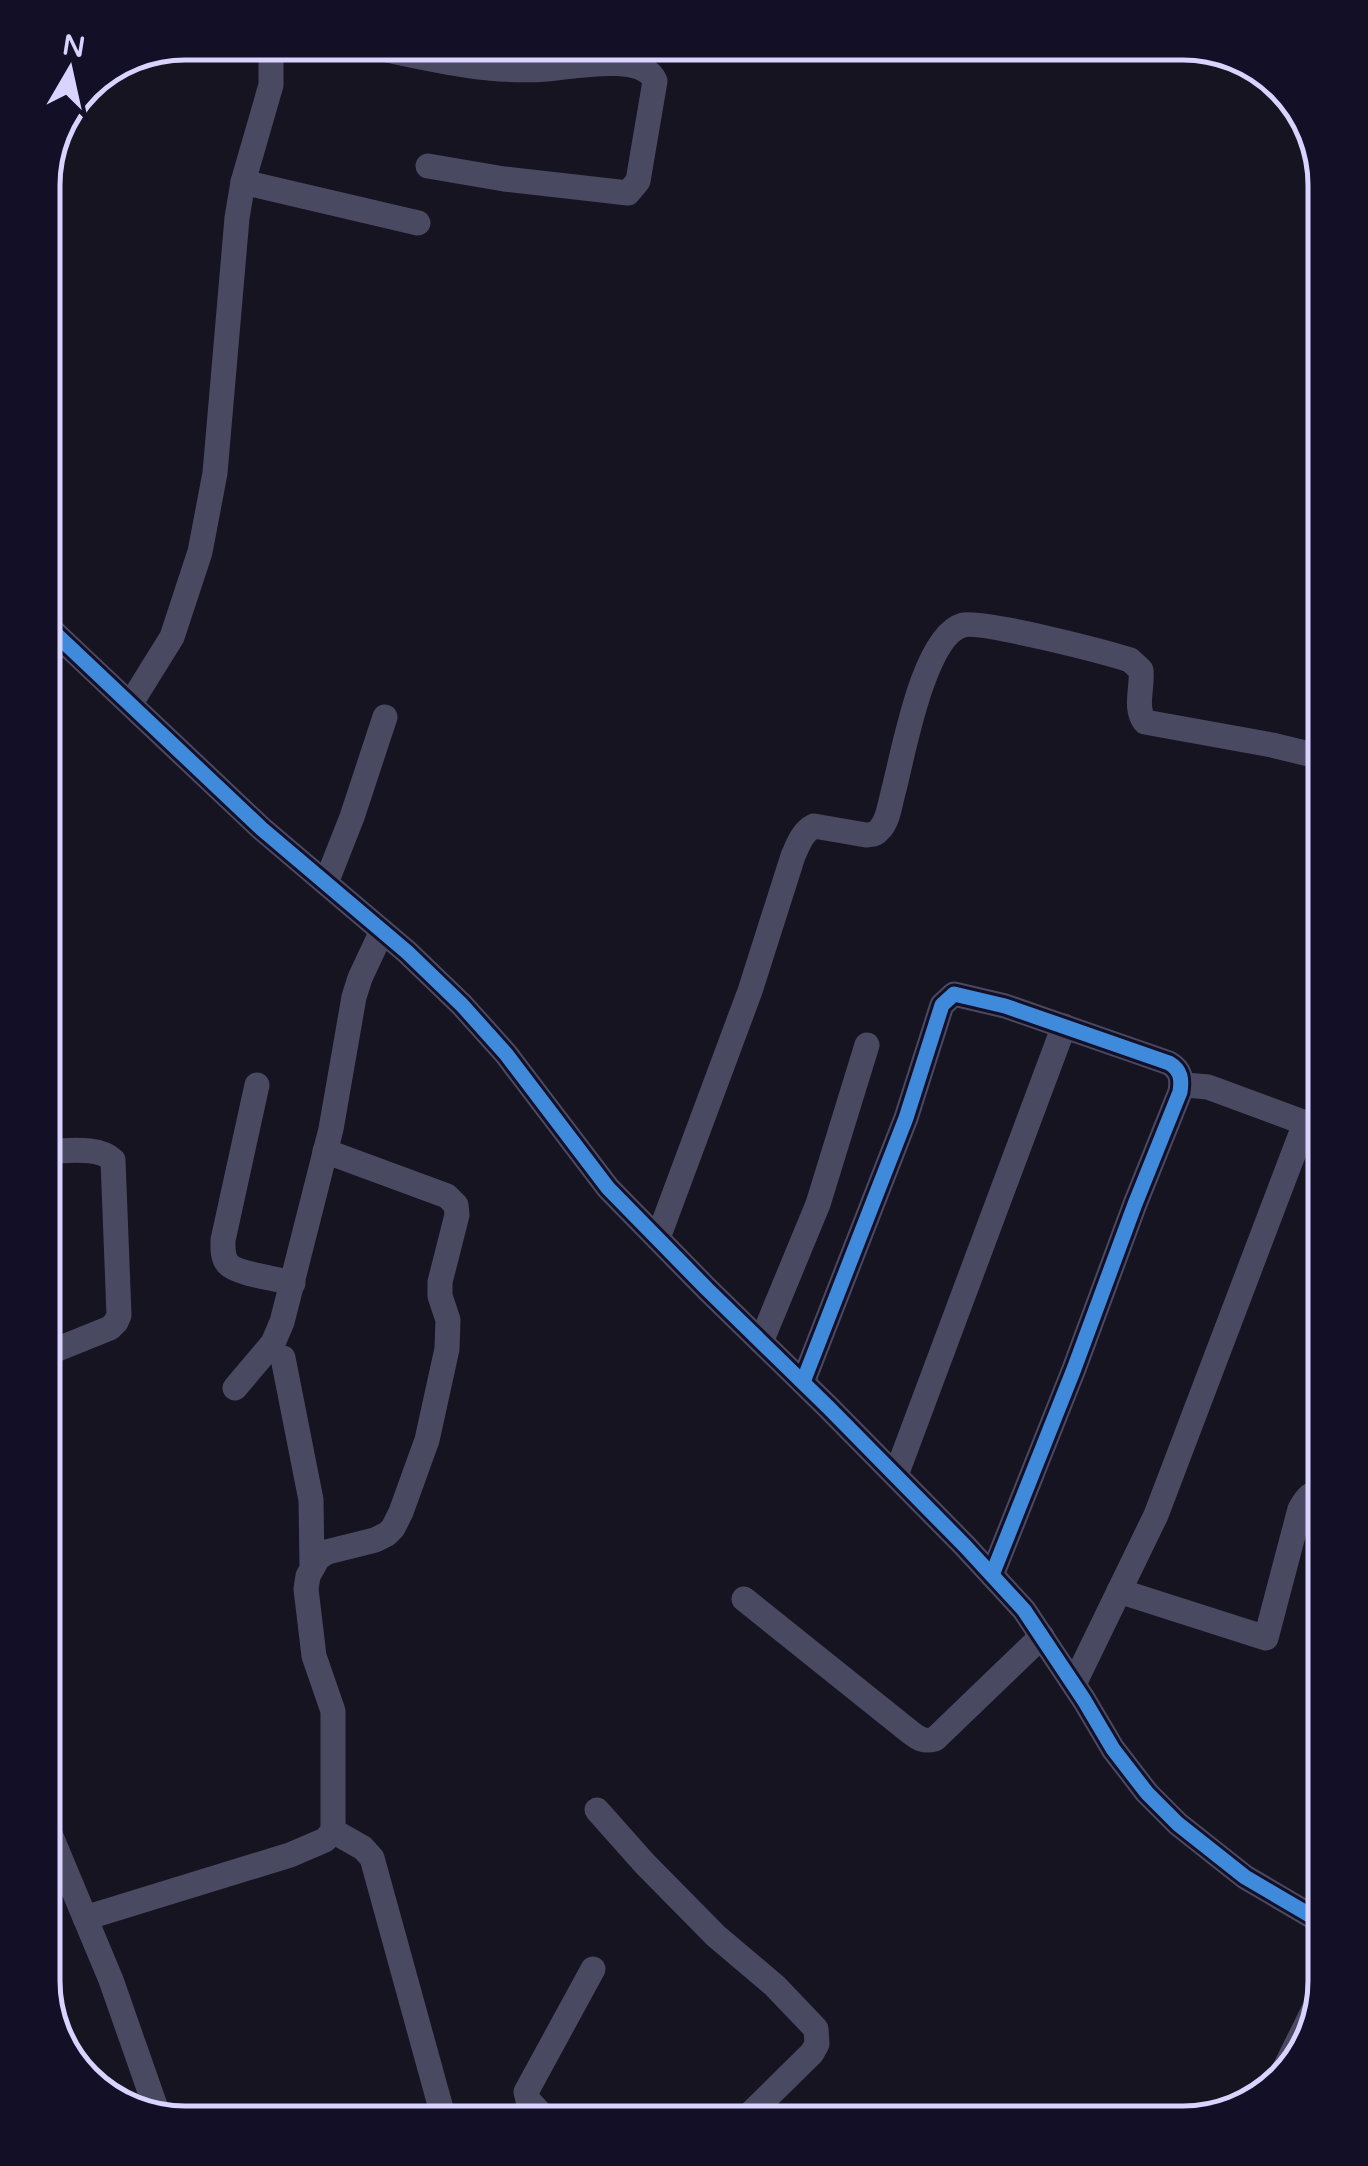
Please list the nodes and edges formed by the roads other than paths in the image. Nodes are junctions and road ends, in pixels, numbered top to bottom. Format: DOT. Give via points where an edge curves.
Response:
graph roads {
  1 [pos="271,60"];
  2 [pos="493,60"];
  3 [pos="568,60"];
  4 [pos="616,60"];
  5 [pos="428,166"];
  6 [pos="243,182"];
  7 [pos="418,223"];
  8 [pos="60,638"];
  9 [pos="131,704"];
  10 [pos="385,717"];
  11 [pos="1308,754"];
  12 [pos="326,883"];
  13 [pos="382,931"];
  14 [pos="1064,1026"];
  15 [pos="867,1045"];
  16 [pos="1181,1081"];
  17 [pos="256,1084"];
  18 [pos="1308,1121"];
  19 [pos="1308,1129"];
  20 [pos="60,1152"];
  21 [pos="325,1152"];
  22 [pos="658,1238"];
  23 [pos="293,1283"];
  24 [pos="762,1342"];
  25 [pos="60,1348"];
  26 [pos="283,1358"];
  27 [pos="802,1382"];
  28 [pos="235,1388"];
  29 [pos="896,1476"];
  30 [pos="1308,1496"];
  31 [pos="312,1566"];
  32 [pos="992,1575"];
  33 [pos="1119,1590"];
  34 [pos="744,1599"];
  35 [pos="1042,1636"];
  36 [pos="1074,1684"];
  37 [pos="597,1810"];
  38 [pos="333,1831"];
  39 [pos="60,1859"];
  40 [pos="1308,1914"];
  41 [pos="85,1918"];
  42 [pos="593,1969"];
  43 [pos="153,2102"];
  44 [pos="439,2106"];
  45 [pos="533,2106"];
  46 [pos="759,2106"];
  1 -- 6 [label="street" via="271,85"];
  2 -- 3 [label="street" via="526,70"];
  4 -- 5 [label="street" via="655,81 638,181 628,193"];
  6 -- 7 [label="street"];
  6 -- 9 [label="street" via="200,552 172,636"];
  8 -- 9 [label="street"];
  9 -- 12 [label="street"];
  10 -- 12 [label="street"];
  11 -- 22 [label="street" via="1145,722 1141,670 1130,660 990,627 954,630 926,671 880,830 814,826 801,838"];
  12 -- 13 [label="street"];
  13 -- 21 [label="street" via="354,998"];
  13 -- 22 [label="street" via="462,1005 608,1188"];
  14 -- 16 [label="street" via="1169,1063"];
  14 -- 27 [label="street" via="954,994 942,1005 906,1118"];
  14 -- 29 [label="street"];
  15 -- 24 [label="street" via="818,1204"];
  16 -- 18 [label="street"];
  16 -- 32 [label="street"];
  17 -- 23 [label="street" via="223,1252 234,1269"];
  19 -- 33 [label="street" via="1156,1515"];
  20 -- 25 [label="street" via="98,1152 113,1160 119,1315 110,1328"];
  21 -- 23 [label="street"];
  21 -- 31 [label="street" via="446,1196 457,1214 440,1282 447,1349 427,1440 401,1512 387,1534 327,1552"];
  22 -- 24 [label="street"];
  23 -- 28 [label="street" via="273,1343"];
  24 -- 27 [label="street"];
  26 -- 31 [label="street" via="311,1500"];
  27 -- 29 [label="street"];
  29 -- 32 [label="street"];
  30 -- 33 [label="street" via="1266,1638"];
  31 -- 38 [label="street" via="306,1589 314,1656 333,1711"];
  32 -- 35 [label="street"];
  33 -- 36 [label="street"];
  34 -- 35 [label="street" via="928,1741"];
  35 -- 36 [label="street"];
  36 -- 40 [label="street" via="1112,1748 1178,1824 1245,1877"];
  37 -- 46 [label="street" via="816,2029 812,2053"];
  38 -- 41 [label="street" via="290,1856"];
  38 -- 44 [label="street" via="372,1858"];
  39 -- 41 [label="street"];
  41 -- 43 [label="street"];
  42 -- 45 [label="street" via="526,2092"];
}
